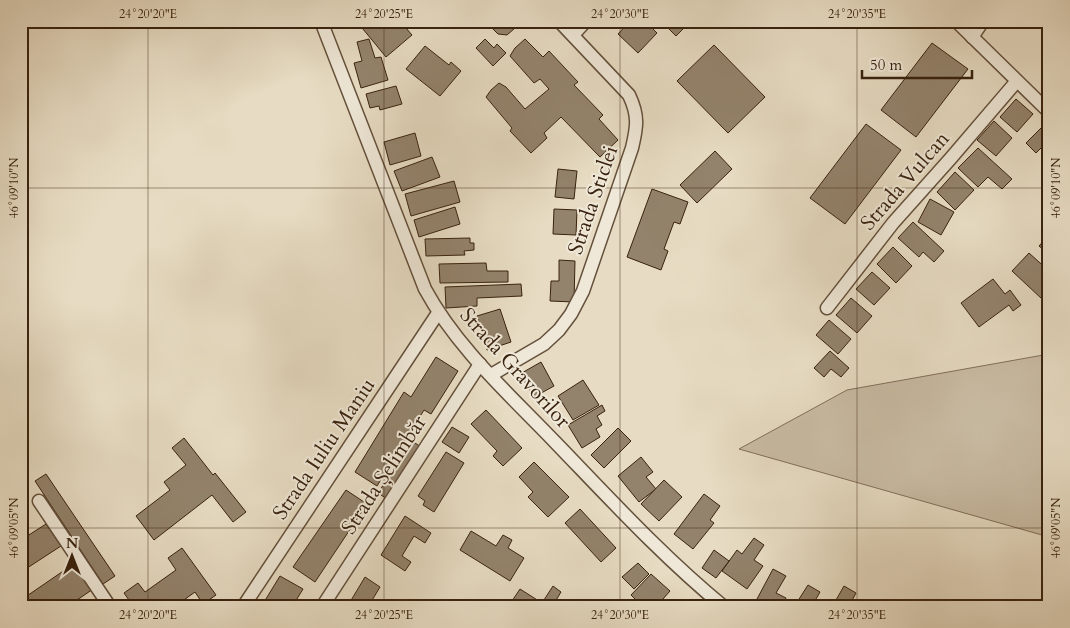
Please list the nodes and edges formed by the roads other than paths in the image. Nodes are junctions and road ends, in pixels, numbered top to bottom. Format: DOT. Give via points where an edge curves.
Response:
graph roads {
  1 [pos="321,21"];
  2 [pos="559,21"];
  3 [pos="586,21"];
  4 [pos="956,21"];
  5 [pos="983,21"];
  6 [pos="573,34"];
  7 [pos="972,37"];
  8 [pos="1016,82"];
  9 [pos="1049,112"];
  10 [pos="827,308"];
  11 [pos="438,313"];
  12 [pos="480,364"];
  13 [pos="491,376"];
  14 [pos="39,501"];
  15 [pos="110,607"];
  16 [pos="243,607"];
  17 [pos="322,607"];
  18 [pos="724,607"];
  1 -- 11 [label="street, Strada Gravorilor" via="425,289"];
  2 -- 6 [label="street, Strada Sticlei"];
  3 -- 6 [label="street"];
  4 -- 7 [label="street"];
  5 -- 7 [label="street"];
  6 -- 13 [label="street, Strada Sticlei" via="629,96 637,119 632,148 583,290 571,314 560,330 544,344"];
  7 -- 8 [label="street"];
  8 -- 9 [label="street"];
  8 -- 10 [label="street, Strada Vulcan" via="893,222"];
  11 -- 12 [label="street, Strada Gravorilor"];
  11 -- 16 [label="street, Strada Iuliu Maniu"];
  12 -- 13 [label="street, Strada Gravorilor"];
  12 -- 17 [label="street, Strada Șelimbăr"];
  13 -- 18 [label="street, Strada Gravorilor" via="689,578"];
  14 -- 15 [label="street"];
}
